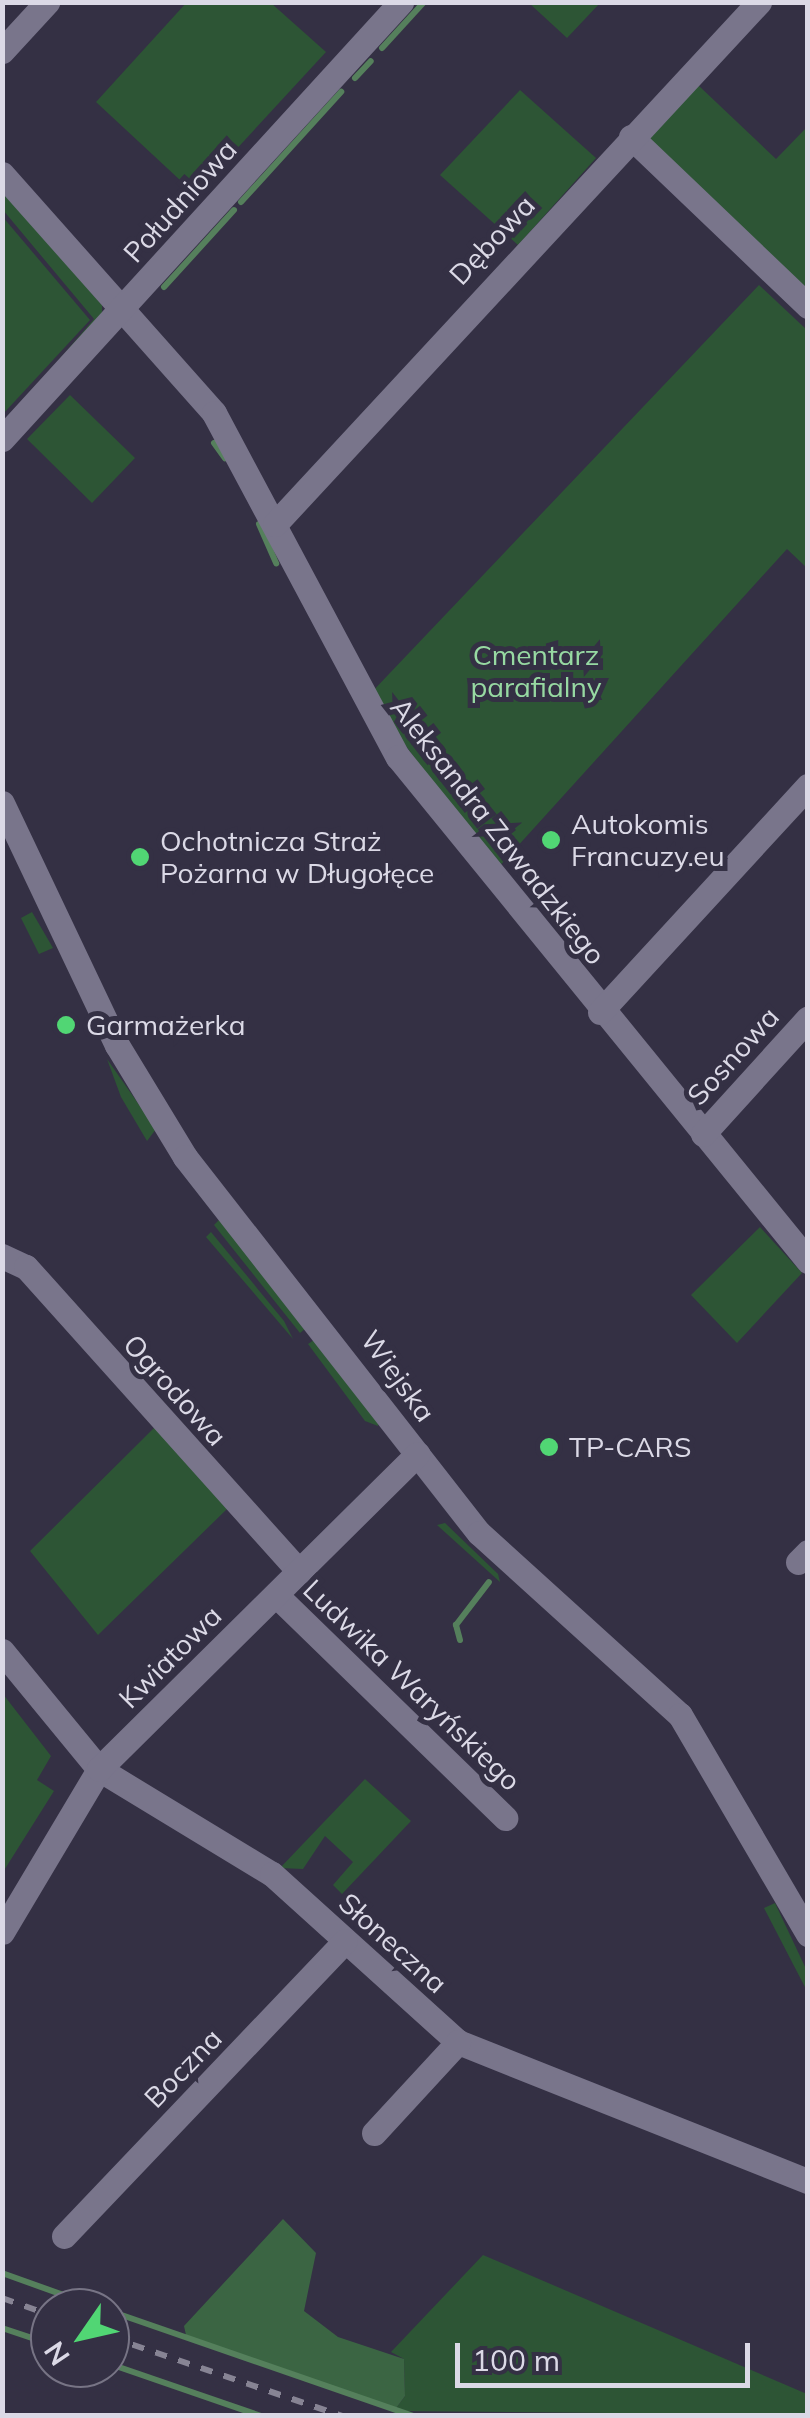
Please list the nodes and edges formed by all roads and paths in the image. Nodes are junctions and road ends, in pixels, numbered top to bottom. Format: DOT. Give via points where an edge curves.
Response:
graph roads {
  1 [pos="47,2"];
  2 [pos="401,2"];
  3 [pos="759,2"];
  4 [pos="2,52"];
  5 [pos="631,136"];
  6 [pos="2,174"];
  7 [pos="808,306"];
  8 [pos="122,314"];
  9 [pos="2,439"];
  10 [pos="275,524"];
  11 [pos="808,786"];
  12 [pos="2,803"];
  13 [pos="600,1012"];
  14 [pos="808,1018"];
  15 [pos="704,1134"];
  16 [pos="2,1256"];
  17 [pos="808,1261"];
  18 [pos="417,1454"];
  19 [pos="298,1571"];
  20 [pos="276,1595"];
  21 [pos="2,1651"];
  22 [pos="100,1768"];
  23 [pos="506,1818"];
  24 [pos="2,1932"];
  25 [pos="808,1934"];
  26 [pos="345,1940"];
  27 [pos="458,2042"];
  28 [pos="374,2132"];
  29 [pos="808,2182"];
  30 [pos="64,2236"];
  1 -- 4 [label="street"];
  2 -- 8 [label="street, Południowa"];
  3 -- 5 [label="street, Dębowa"];
  5 -- 7 [label="street"];
  5 -- 10 [label="street, Dębowa"];
  6 -- 8 [label="street, Aleksandra Zawadzkiego"];
  8 -- 9 [label="street, Południowa"];
  8 -- 10 [label="street, Aleksandra Zawadzkiego" via="214,414"];
  10 -- 13 [label="street, Aleksandra Zawadzkiego" via="334,652 398,757"];
  11 -- 13 [label="street"];
  12 -- 18 [label="street, Wiejska" via="117,1044 185,1156"];
  13 -- 15 [label="street, Aleksandra Zawadzkiego"];
  14 -- 15 [label="street, Sosnowa"];
  15 -- 17 [label="street, Aleksandra Zawadzkiego"];
  16 -- 19 [label="street, Ogrodowa" via="26,1267"];
  18 -- 19 [label="street, Kwiatowa"];
  18 -- 25 [label="street, Wiejska" via="479,1534 680,1715"];
  19 -- 20 [label="street, Kwiatowa"];
  20 -- 22 [label="street, Kwiatowa"];
  20 -- 23 [label="street, Ludwika Waryńskiego"];
  21 -- 22 [label="street, Słoneczna"];
  22 -- 24 [label="street, Kwiatowa"];
  22 -- 26 [label="street, Słoneczna" via="272,1874"];
  26 -- 27 [label="street, Słoneczna"];
  26 -- 30 [label="street, Boczna"];
  27 -- 28 [label="street"];
  27 -- 29 [label="street, Słoneczna"];
}
